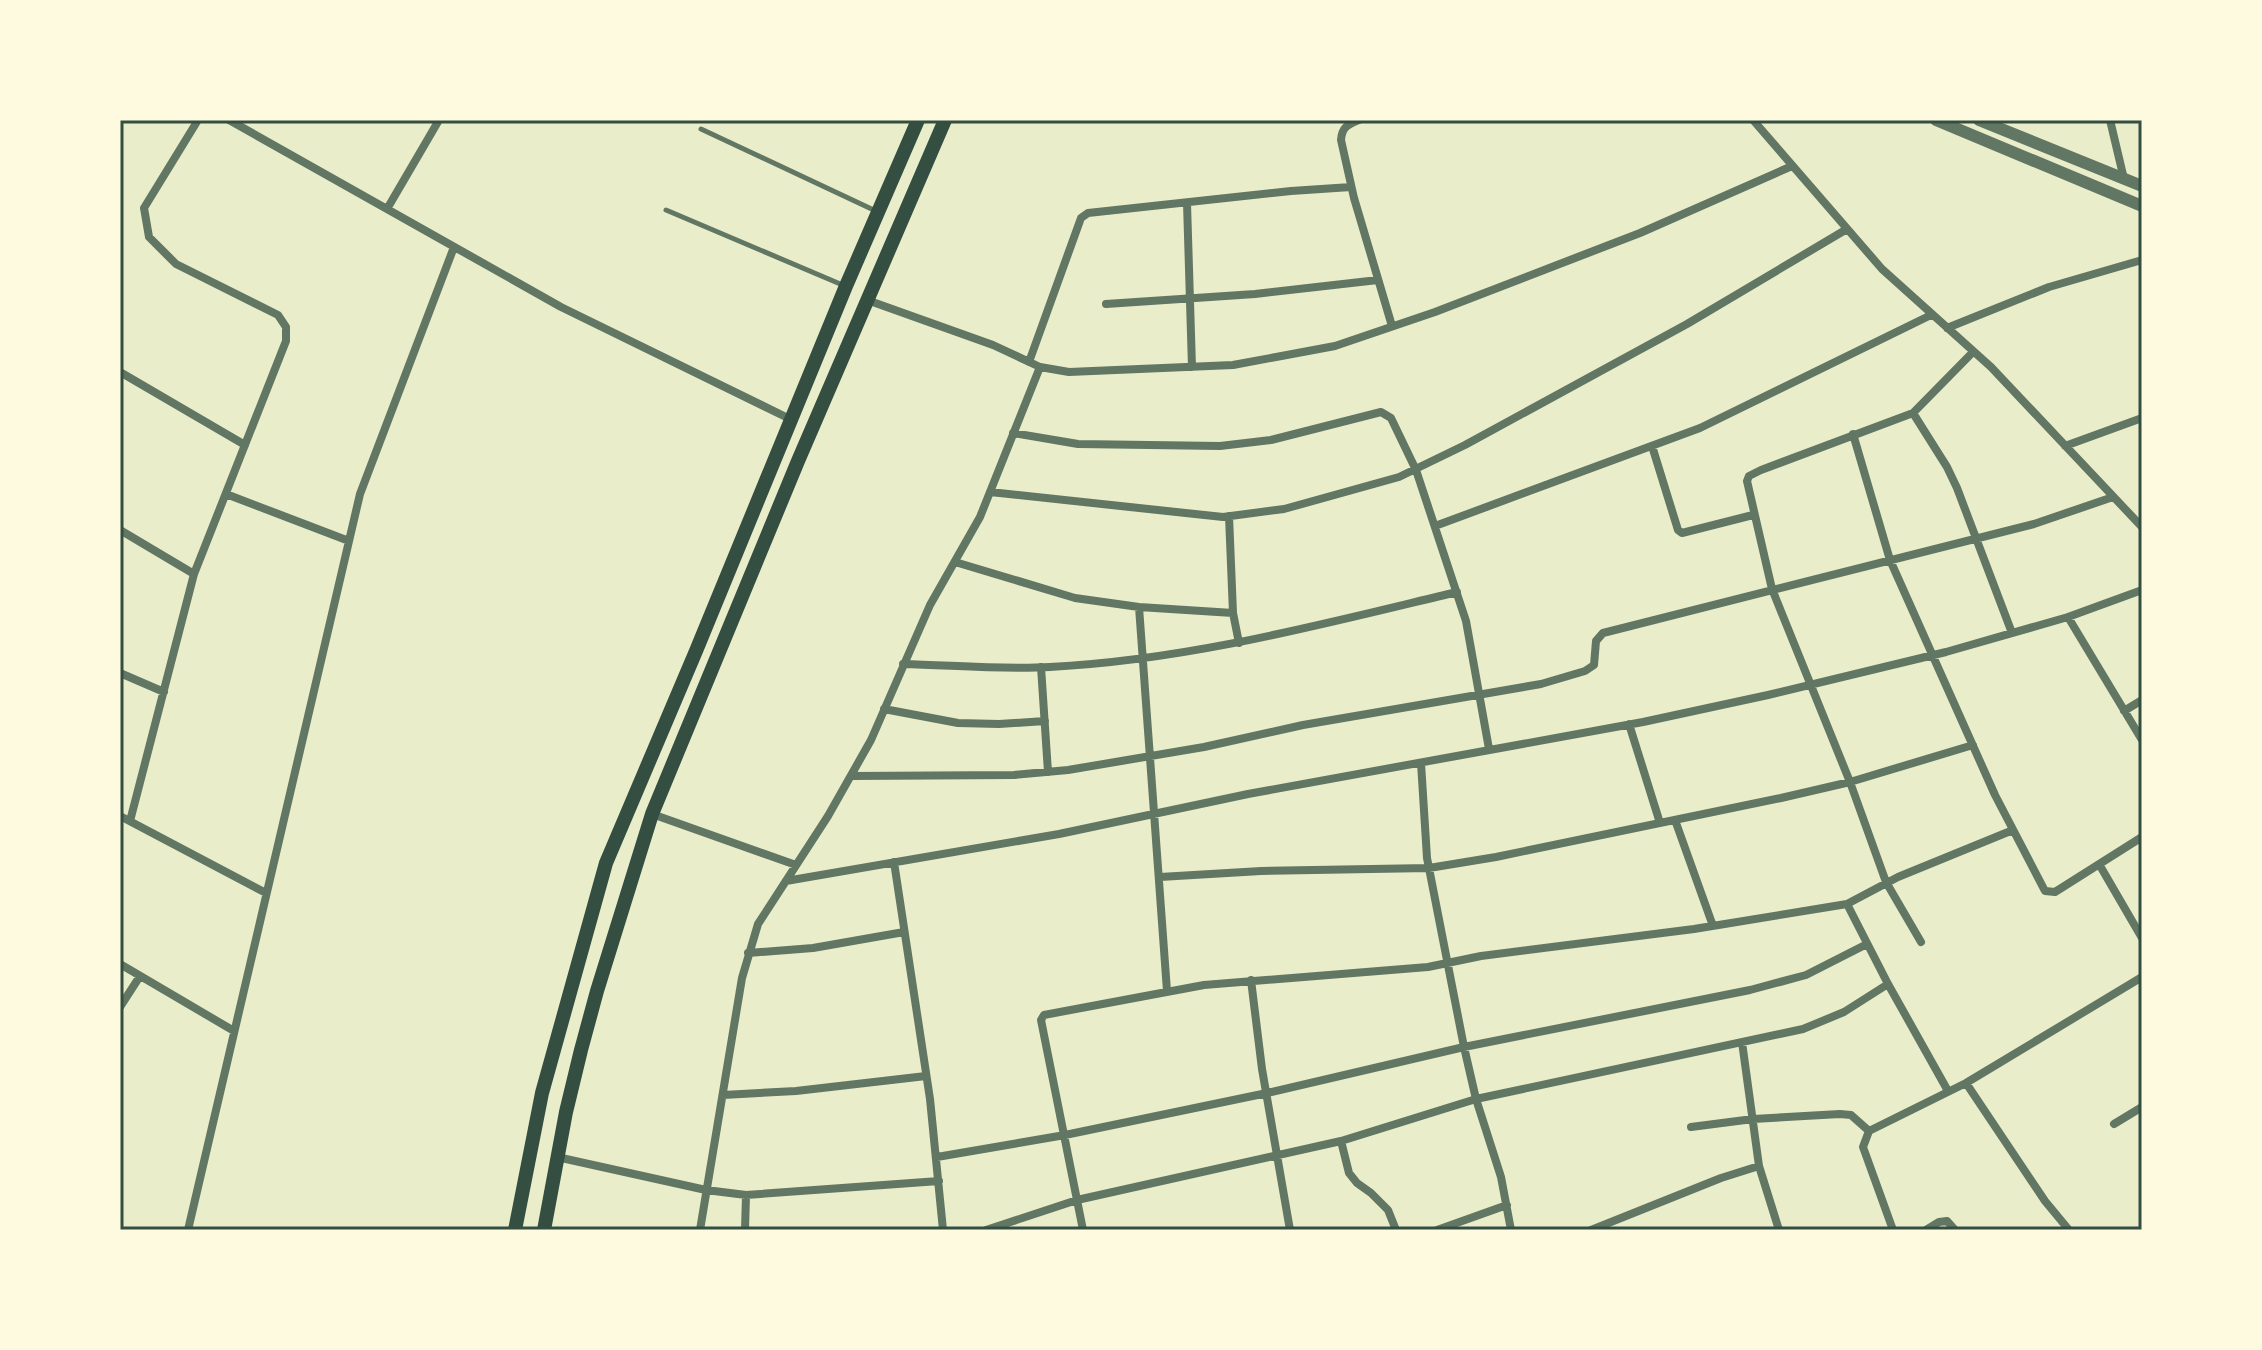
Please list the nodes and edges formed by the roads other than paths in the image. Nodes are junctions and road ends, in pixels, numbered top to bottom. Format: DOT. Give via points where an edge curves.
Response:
graph roads {
  1 [pos="198,120"];
  2 [pos="229,120"];
  3 [pos="439,120"];
  4 [pos="918,120"];
  5 [pos="945,120"];
  6 [pos="1359,120"];
  7 [pos="1753,120"];
  8 [pos="1936,120"];
  9 [pos="2110,120"];
  10 [pos="1983,121"];
  11 [pos="701,129"];
  12 [pos="1792,166"];
  13 [pos="2124,179"];
  14 [pos="2142,186"];
  15 [pos="1351,187"];
  16 [pos="1187,203"];
  17 [pos="2142,206"];
  18 [pos="387,209"];
  19 [pos="666,210"];
  20 [pos="878,212"];
  21 [pos="1847,229"];
  22 [pos="454,247"];
  23 [pos="2142,260"];
  24 [pos="1378,280"];
  25 [pos="846,286"];
  26 [pos="867,300"];
  27 [pos="1190,300"];
  28 [pos="1106,304"];
  29 [pos="1931,315"];
  30 [pos="1392,326"];
  31 [pos="1947,328"];
  32 [pos="1973,352"];
  33 [pos="1029,362"];
  34 [pos="1040,367"];
  35 [pos="1192,367"];
  36 [pos="120,372"];
  37 [pos="1913,413"];
  38 [pos="2142,418"];
  39 [pos="790,419"];
  40 [pos="1013,433"];
  41 [pos="1853,434"];
  42 [pos="245,445"];
  43 [pos="1652,446"];
  44 [pos="2065,446"];
  45 [pos="1416,470"];
  46 [pos="990,492"];
  47 [pos="226,494"];
  48 [pos="2113,497"];
  49 [pos="1753,515"];
  50 [pos="1229,516"];
  51 [pos="1435,526"];
  52 [pos="2142,527"];
  53 [pos="120,530"];
  54 [pos="1977,538"];
  55 [pos="349,541"];
  56 [pos="1890,560"];
  57 [pos="955,562"];
  58 [pos="194,574"];
  59 [pos="1772,589"];
  60 [pos="2142,590"];
  61 [pos="1457,592"];
  62 [pos="1139,607"];
  63 [pos="1233,613"];
  64 [pos="2068,617"];
  65 [pos="2012,633"];
  66 [pos="1239,643"];
  67 [pos="1933,655"];
  68 [pos="1143,658"];
  69 [pos="903,664"];
  70 [pos="1041,667"];
  71 [pos="120,673"];
  72 [pos="1809,685"];
  73 [pos="164,692"];
  74 [pos="1478,695"];
  75 [pos="2142,700"];
  76 [pos="884,709"];
  77 [pos="2124,711"];
  78 [pos="1045,721"];
  79 [pos="1629,724"];
  80 [pos="2142,740"];
  81 [pos="1973,745"];
  82 [pos="1489,749"];
  83 [pos="1152,755"];
  84 [pos="1421,763"];
  85 [pos="1048,772"];
  86 [pos="851,776"];
  87 [pos="1850,782"];
  88 [pos="1156,813"];
  89 [pos="652,814"];
  90 [pos="123,818"];
  91 [pos="1675,820"];
  92 [pos="1660,823"];
  93 [pos="2013,830"];
  94 [pos="2142,837"];
  95 [pos="894,862"];
  96 [pos="2099,864"];
  97 [pos="796,865"];
  98 [pos="1429,868"];
  99 [pos="1160,877"];
  100 [pos="786,881"];
  101 [pos="1886,882"];
  102 [pos="266,893"];
  103 [pos="1847,904"];
  104 [pos="1713,926"];
  105 [pos="904,932"];
  106 [pos="2142,938"];
  107 [pos="1921,942"];
  108 [pos="1867,944"];
  109 [pos="748,953"];
  110 [pos="1448,962"];
  111 [pos="120,964"];
  112 [pos="140,976"];
  113 [pos="2142,977"];
  114 [pos="1251,980"];
  115 [pos="1888,984"];
  116 [pos="1167,991"];
  117 [pos="120,1007"];
  118 [pos="234,1031"];
  119 [pos="1742,1042"];
  120 [pos="1464,1047"];
  121 [pos="926,1076"];
  122 [pos="1966,1083"];
  123 [pos="1948,1091"];
  124 [pos="1267,1093"];
  125 [pos="723,1095"];
  126 [pos="1476,1099"];
  127 [pos="2142,1107"];
  128 [pos="1753,1119"];
  129 [pos="2114,1124"];
  130 [pos="1691,1127"];
  131 [pos="1869,1131"];
  132 [pos="1065,1135"];
  133 [pos="1341,1141"];
  134 [pos="557,1157"];
  135 [pos="937,1157"];
  136 [pos="1278,1157"];
  137 [pos="1759,1166"];
  138 [pos="939,1181"];
  139 [pos="706,1190"];
  140 [pos="746,1195"];
  141 [pos="1077,1200"];
  142 [pos="1507,1205"];
  143 [pos="188,1230"];
  144 [pos="515,1230"];
  145 [pos="544,1230"];
  146 [pos="700,1230"];
  147 [pos="745,1230"];
  148 [pos="943,1230"];
  149 [pos="986,1230"];
  150 [pos="1083,1230"];
  151 [pos="1290,1230"];
  152 [pos="1396,1230"];
  153 [pos="1437,1230"];
  154 [pos="1511,1230"];
  155 [pos="1591,1230"];
  156 [pos="1779,1230"];
  157 [pos="1893,1230"];
  158 [pos="1926,1230"];
  159 [pos="1955,1230"];
  160 [pos="2069,1230"];
  1 -- 42 [label="street" via="144,208 149,237 176,264 278,315 286,327 286,341"];
  2 -- 18 [label="street"];
  3 -- 18 [label="street"];
  4 -- 20 [label="main road"];
  5 -- 26 [label="main road"];
  6 -- 15 [label="street" via="1341,130"];
  7 -- 12 [label="street"];
  8 -- 17 [label="street"];
  9 -- 13 [label="street"];
  10 -- 13 [label="street"];
  11 -- 20 [label="lane"];
  12 -- 21 [label="street"];
  12 -- 30 [label="street" via="1640,233"];
  13 -- 14 [label="street"];
  15 -- 16 [label="street"];
  15 -- 24 [label="street"];
  16 -- 27 [label="street"];
  16 -- 33 [label="street" via="1099,211 1081,218"];
  18 -- 22 [label="street"];
  19 -- 25 [label="lane"];
  20 -- 25 [label="main road"];
  21 -- 29 [label="street"];
  21 -- 45 [label="street" via="1674,332"];
  22 -- 39 [label="street" via="561,307"];
  22 -- 55 [label="street" via="360,494"];
  23 -- 31 [label="street" via="2049,287"];
  24 -- 27 [label="street"];
  24 -- 30 [label="street"];
  25 -- 39 [label="main road"];
  26 -- 33 [label="street"];
  26 -- 89 [label="main road"];
  27 -- 28 [label="street"];
  27 -- 35 [label="street"];
  29 -- 31 [label="street"];
  29 -- 43 [label="street" via="1700,428"];
  30 -- 35 [label="street" via="1305,353"];
  31 -- 32 [label="street"];
  32 -- 37 [label="street"];
  32 -- 44 [label="street"];
  33 -- 34 [label="street"];
  34 -- 35 [label="street" via="1078,372"];
  34 -- 40 [label="street"];
  36 -- 42 [label="street"];
  37 -- 41 [label="street"];
  37 -- 54 [label="street" via="1947,467"];
  38 -- 44 [label="street"];
  39 -- 144 [label="main road" via="606,863 542,1093"];
  40 -- 45 [label="street" via="1078,444 1220,446 1271,440 1381,412 1391,418"];
  40 -- 46 [label="street"];
  41 -- 49 [label="street" via="1749,476"];
  41 -- 56 [label="street"];
  42 -- 47 [label="street"];
  43 -- 49 [label="street" via="1682,533"];
  43 -- 51 [label="street"];
  44 -- 48 [label="street"];
  45 -- 50 [label="street" via="1284,509"];
  45 -- 51 [label="street"];
  46 -- 50 [label="street"];
  46 -- 57 [label="street"];
  47 -- 55 [label="street"];
  47 -- 58 [label="street"];
  48 -- 52 [label="street"];
  48 -- 54 [label="street"];
  49 -- 59 [label="street"];
  50 -- 63 [label="street"];
  51 -- 61 [label="street"];
  53 -- 58 [label="street"];
  54 -- 56 [label="street"];
  54 -- 65 [label="street"];
  55 -- 102 [label="street"];
  56 -- 59 [label="street"];
  56 -- 67 [label="street"];
  57 -- 62 [label="street" via="1075,598"];
  57 -- 69 [label="street"];
  58 -- 73 [label="street"];
  59 -- 72 [label="street"];
  59 -- 74 [label="street" via="1603,633 1596,641 1594,665 1585,671"];
  60 -- 64 [label="street"];
  61 -- 66 [label="street"];
  61 -- 74 [label="street"];
  62 -- 63 [label="street"];
  62 -- 68 [label="street"];
  63 -- 66 [label="street"];
  64 -- 65 [label="street"];
  64 -- 77 [label="street"];
  65 -- 67 [label="street"];
  66 -- 68 [label="street"];
  67 -- 72 [label="street"];
  67 -- 81 [label="street"];
  68 -- 70 [label="street"];
  68 -- 83 [label="street"];
  69 -- 70 [label="street"];
  69 -- 76 [label="street"];
  70 -- 78 [label="street"];
  71 -- 73 [label="street"];
  72 -- 79 [label="street"];
  72 -- 87 [label="street"];
  73 -- 90 [label="street"];
  74 -- 82 [label="street"];
  74 -- 83 [label="street"];
  75 -- 77 [label="street"];
  76 -- 78 [label="street" via="958,723"];
  76 -- 86 [label="street"];
  77 -- 80 [label="street"];
  78 -- 85 [label="street"];
  79 -- 82 [label="street"];
  79 -- 92 [label="street"];
  81 -- 87 [label="street"];
  81 -- 93 [label="street"];
  82 -- 84 [label="street"];
  83 -- 85 [label="street"];
  83 -- 88 [label="street"];
  84 -- 88 [label="street"];
  84 -- 98 [label="street"];
  85 -- 86 [label="street"];
  86 -- 97 [label="street"];
  87 -- 91 [label="street"];
  87 -- 101 [label="street"];
  88 -- 95 [label="street"];
  88 -- 99 [label="street"];
  89 -- 97 [label="street"];
  89 -- 134 [label="main road" via="597,991"];
  90 -- 102 [label="street"];
  91 -- 92 [label="street"];
  91 -- 104 [label="street"];
  92 -- 98 [label="street"];
  93 -- 96 [label="street" via="2049,893"];
  93 -- 101 [label="street"];
  94 -- 96 [label="street"];
  95 -- 100 [label="street"];
  95 -- 105 [label="street"];
  96 -- 106 [label="street"];
  97 -- 100 [label="street"];
  98 -- 99 [label="street"];
  98 -- 110 [label="street"];
  99 -- 116 [label="street"];
  100 -- 109 [label="street" via="758,924"];
  101 -- 103 [label="street"];
  101 -- 107 [label="street"];
  102 -- 118 [label="street"];
  103 -- 104 [label="street"];
  103 -- 108 [label="street"];
  104 -- 110 [label="street"];
  105 -- 109 [label="street"];
  105 -- 121 [label="street"];
  108 -- 115 [label="street"];
  108 -- 120 [label="street" via="1793,980"];
  109 -- 125 [label="street"];
  110 -- 114 [label="street" via="1401,971"];
  110 -- 120 [label="street"];
  111 -- 112 [label="street"];
  112 -- 117 [label="street"];
  112 -- 118 [label="street"];
  113 -- 122 [label="street"];
  114 -- 116 [label="street"];
  114 -- 124 [label="street"];
  115 -- 119 [label="street" via="1844,1012 1803,1029"];
  115 -- 123 [label="street"];
  116 -- 132 [label="street" via="1044,1015"];
  118 -- 143 [label="street"];
  119 -- 126 [label="street"];
  119 -- 128 [label="street"];
  120 -- 124 [label="street"];
  120 -- 126 [label="street"];
  121 -- 125 [label="street"];
  121 -- 135 [label="street"];
  122 -- 123 [label="street"];
  122 -- 160 [label="street"];
  123 -- 131 [label="street"];
  124 -- 132 [label="street"];
  124 -- 136 [label="street"];
  125 -- 139 [label="street"];
  126 -- 133 [label="street"];
  126 -- 142 [label="street"];
  127 -- 129 [label="street"];
  128 -- 130 [label="street"];
  128 -- 131 [label="street" via="1851,1115"];
  128 -- 137 [label="street"];
  131 -- 157 [label="street" via="1863,1147"];
  132 -- 135 [label="street"];
  132 -- 141 [label="street"];
  133 -- 136 [label="street"];
  133 -- 152 [label="street" via="1349,1173 1388,1210"];
  134 -- 139 [label="street"];
  134 -- 145 [label="main road"];
  135 -- 138 [label="street"];
  136 -- 141 [label="street"];
  136 -- 151 [label="street"];
  137 -- 155 [label="street"];
  137 -- 156 [label="street"];
  138 -- 140 [label="street"];
  138 -- 148 [label="street"];
  139 -- 140 [label="street"];
  139 -- 146 [label="street"];
  140 -- 147 [label="street"];
  141 -- 149 [label="street"];
  141 -- 150 [label="street"];
  142 -- 153 [label="street"];
  142 -- 154 [label="street"];
  158 -- 159 [label="street" via="1947,1221"];
}
